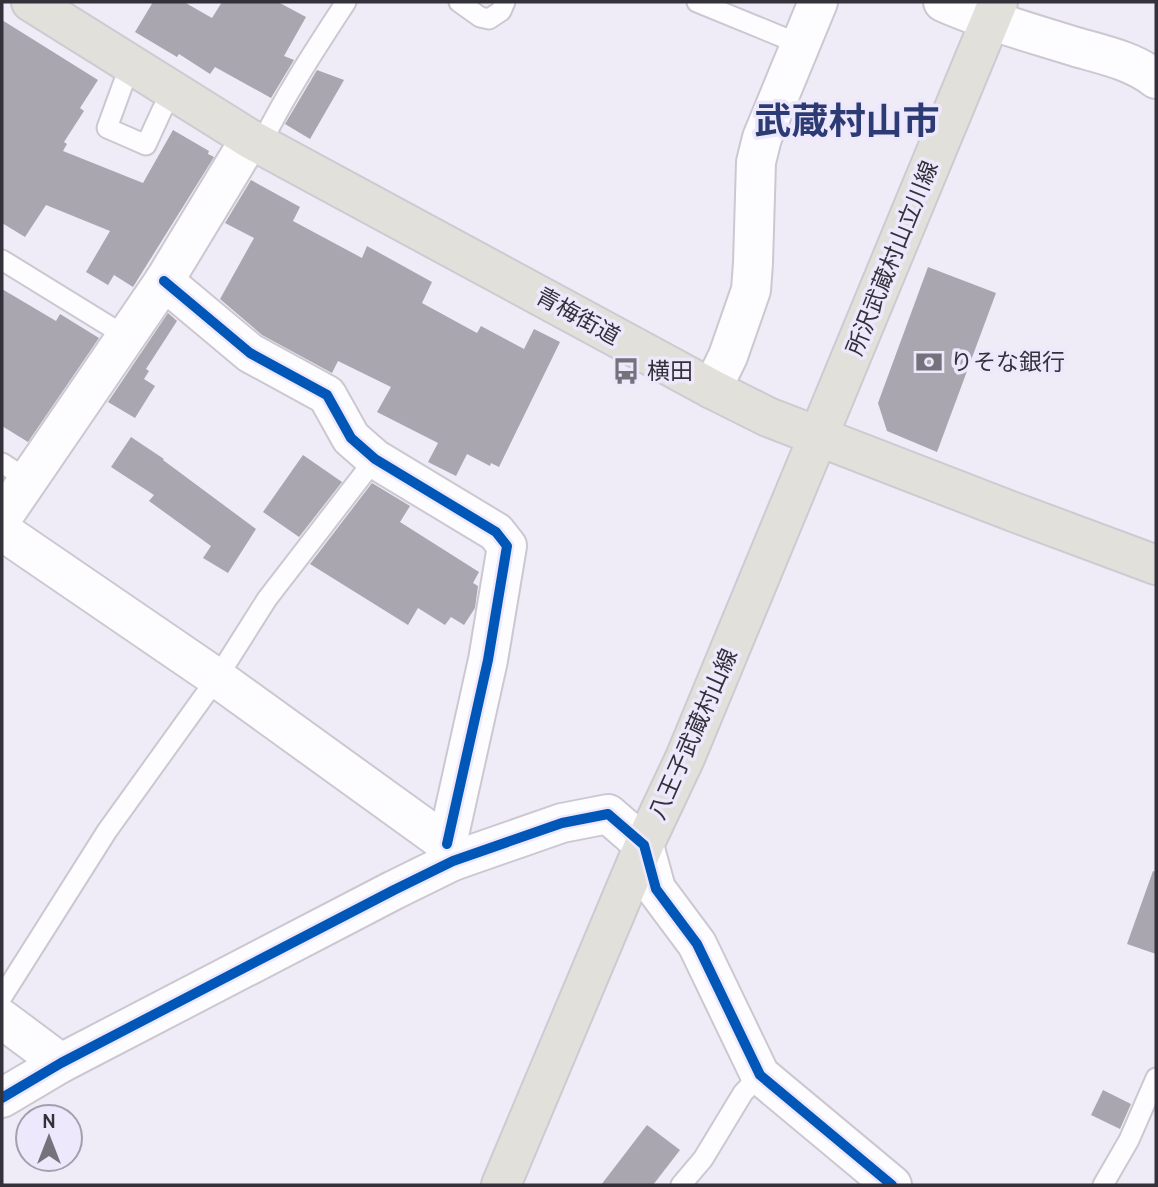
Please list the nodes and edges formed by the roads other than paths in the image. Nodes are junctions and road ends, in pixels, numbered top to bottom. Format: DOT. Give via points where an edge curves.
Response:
graph roads {
  1 [pos="31,2"];
  2 [pos="346,2"];
  3 [pos="459,2"];
  4 [pos="505,2"];
  5 [pos="698,2"];
  6 [pos="818,2"];
  7 [pos="943,2"];
  8 [pos="995,11"];
  9 [pos="802,45"];
  10 [pos="132,65"];
  11 [pos="1156,79"];
  12 [pos="173,91"];
  13 [pos="255,142"];
  14 [pos="2,260"];
  15 [pos="163,281"];
  16 [pos="127,337"];
  17 [pos="712,389"];
  18 [pos="819,437"];
  19 [pos="375,459"];
  20 [pos="15,471"];
  21 [pos="2,518"];
  22 [pos="2,531"];
  23 [pos="1156,565"];
  24 [pos="217,678"];
  25 [pos="643,845"];
  26 [pos="450,852"];
  27 [pos="2,998"];
  28 [pos="2,1019"];
  29 [pos="61,1063"];
  30 [pos="760,1075"];
  31 [pos="1156,1078"];
  32 [pos="2,1098"];
  33 [pos="501,1185"];
  34 [pos="681,1185"];
  35 [pos="892,1185"];
  36 [pos="1103,1185"];
  1 -- 10 [label="main road, 青梅街道"];
  2 -- 13 [label="lane" via="271,124"];
  3 -- 4 [label="lane" via="489,19"];
  5 -- 9 [label="lane"];
  6 -- 9 [label="street"];
  7 -- 8 [label="street" via="960,9"];
  8 -- 11 [label="street" via="1133,64"];
  8 -- 18 [label="main road, 所沢武蔵村山立川線"];
  9 -- 17 [label="street" via="762,138 756,162 751,290"];
  10 -- 12 [label="main road, 青梅街道"];
  10 -- 12 [label="lane" via="107,128 146,145"];
  12 -- 13 [label="main road, 青梅街道"];
  13 -- 15 [label="street"];
  13 -- 17 [label="main road, 青梅街道"];
  14 -- 16 [label="lane"];
  15 -- 16 [label="street"];
  15 -- 19 [label="street" via="250,353 327,395 351,438"];
  16 -- 20 [label="street"];
  17 -- 18 [label="main road, 青梅街道"];
  18 -- 23 [label="main road, 青梅街道"];
  18 -- 25 [label="main road, 八王子武蔵村山線" via="685,758"];
  19 -- 24 [label="lane" via="267,600"];
  19 -- 26 [label="street" via="496,532 507,546"];
  20 -- 21 [label="street"];
  22 -- 24 [label="street"];
  24 -- 26 [label="street"];
  24 -- 27 [label="lane" via="107,831"];
  25 -- 26 [label="street" via="608,814"];
  25 -- 30 [label="street" via="656,889 697,944"];
  25 -- 33 [label="main road, 八王子武蔵村山線"];
  26 -- 29 [label="street" via="394,890"];
  28 -- 29 [label="street"];
  29 -- 32 [label="street"];
  30 -- 34 [label="lane"];
  30 -- 35 [label="street"];
  31 -- 36 [label="lane"];
}
